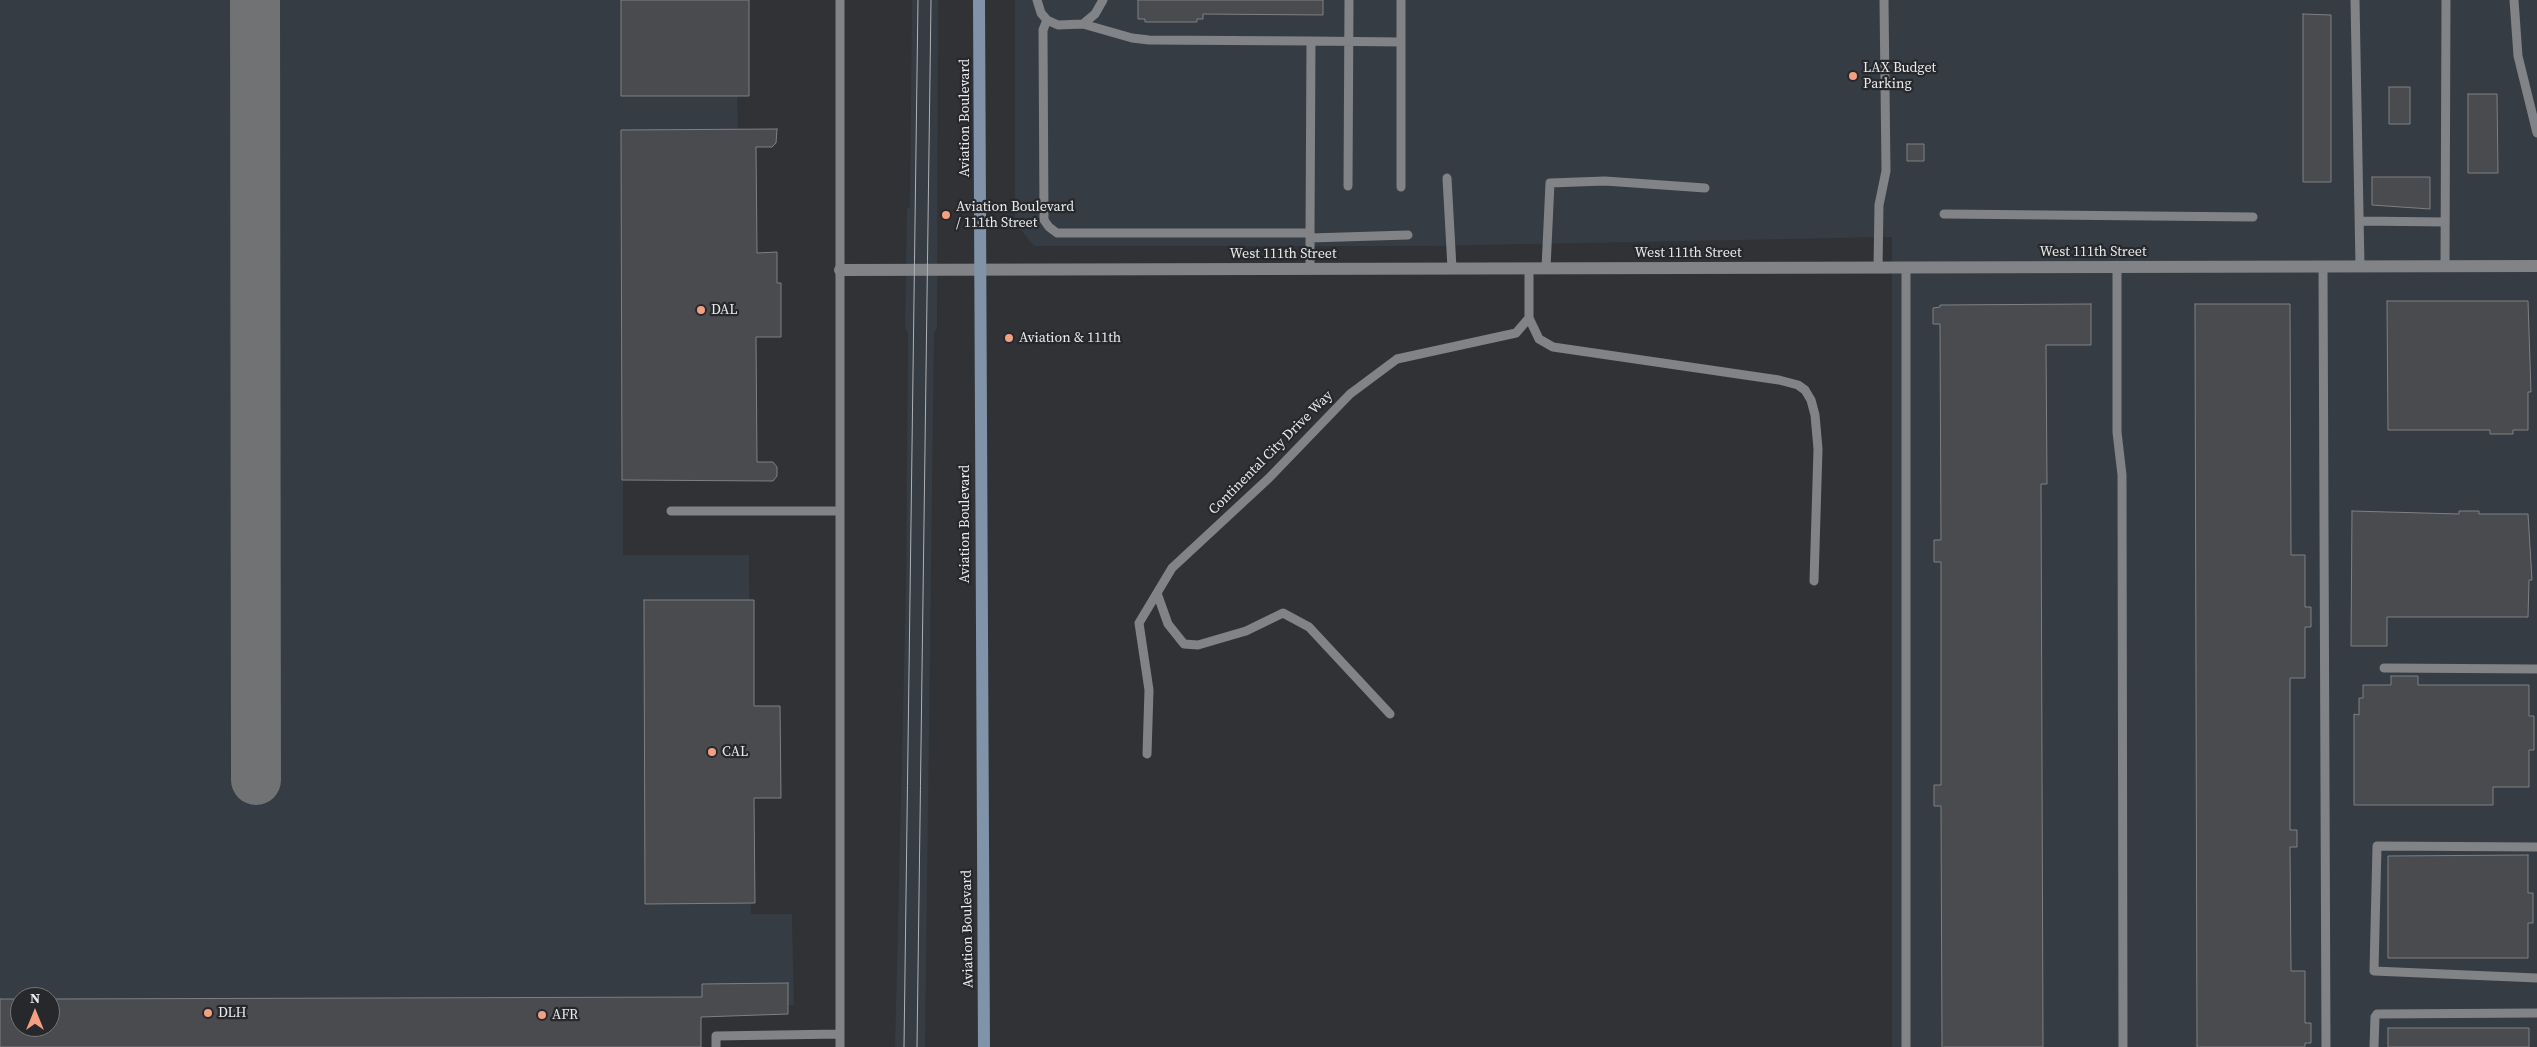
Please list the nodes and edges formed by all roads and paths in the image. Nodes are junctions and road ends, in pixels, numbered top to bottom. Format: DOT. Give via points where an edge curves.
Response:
graph roads {
  1 [pos="840,0"];
  2 [pos="979,0"];
  3 [pos="1037,0"];
  4 [pos="1103,0"];
  5 [pos="1348,0"];
  6 [pos="1400,0"];
  7 [pos="1884,0"];
  8 [pos="2355,0"];
  9 [pos="2446,0"];
  10 [pos="2514,0"];
  11 [pos="1047,20"];
  12 [pos="1083,24"];
  13 [pos="1311,41"];
  14 [pos="1349,42"];
  15 [pos="1401,42"];
  16 [pos="2537,133"];
  17 [pos="1446,178"];
  18 [pos="1348,186"];
  19 [pos="1401,187"];
  20 [pos="1706,188"];
  21 [pos="1944,214"];
  22 [pos="2253,217"];
  23 [pos="2360,222"];
  24 [pos="2445,222"];
  25 [pos="1310,235"];
  26 [pos="1408,235"];
  27 [pos="2323,266"];
  28 [pos="2360,266"];
  29 [pos="2446,266"];
  30 [pos="2537,266"];
  31 [pos="1906,267"];
  32 [pos="2117,267"];
  33 [pos="1310,268"];
  34 [pos="1452,268"];
  35 [pos="1529,268"];
  36 [pos="1546,268"];
  37 [pos="1878,268"];
  38 [pos="840,270"];
  39 [pos="979,270"];
  40 [pos="1529,318"];
  41 [pos="671,511"];
  42 [pos="840,511"];
  43 [pos="1814,581"];
  44 [pos="1157,593"];
  45 [pos="2384,668"];
  46 [pos="2537,669"];
  47 [pos="1390,714"];
  48 [pos="1147,754"];
  49 [pos="2537,848"];
  50 [pos="2537,978"];
  51 [pos="2537,1013"];
  52 [pos="840,1034"];
  53 [pos="716,1047"];
  54 [pos="840,1047"];
  55 [pos="984,1047"];
  56 [pos="1906,1047"];
  57 [pos="2123,1047"];
  58 [pos="2326,1047"];
  59 [pos="2374,1047"];
  1 -- 38 [label="lane"];
  2 -- 39 [label="main road, Aviation Boulevard"];
  3 -- 11 [label="lane" via="1040,13"];
  4 -- 12 [label="lane" via="1095,14"];
  5 -- 14 [label="lane"];
  6 -- 15 [label="lane"];
  7 -- 37 [label="lane" via="1886,171 1879,205"];
  8 -- 23 [label="lane"];
  9 -- 24 [label="lane"];
  10 -- 16 [label="lane" via="2518,56"];
  11 -- 12 [label="lane" via="1058,25"];
  11 -- 25 [label="lane" via="1043,30 1044,220 1049,227 1057,233"];
  12 -- 13 [label="lane" via="1149,40"];
  13 -- 14 [label="lane"];
  13 -- 25 [label="lane"];
  14 -- 15 [label="lane"];
  14 -- 18 [label="lane"];
  15 -- 19 [label="lane"];
  17 -- 34 [label="lane"];
  20 -- 36 [label="lane" via="1605,181 1550,183"];
  21 -- 22 [label="lane"];
  23 -- 24 [label="lane"];
  23 -- 28 [label="lane"];
  24 -- 29 [label="lane"];
  25 -- 26 [label="lane"];
  25 -- 33 [label="lane"];
  27 -- 28 [label="street, West 111th Street"];
  27 -- 32 [label="street, West 111th Street"];
  27 -- 58 [label="lane"];
  28 -- 29 [label="street, West 111th Street"];
  29 -- 30 [label="street, West 111th Street"];
  31 -- 32 [label="street, West 111th Street"];
  31 -- 37 [label="street, West 111th Street"];
  31 -- 56 [label="lane"];
  32 -- 57 [label="lane" via="2117,432 2122,475"];
  33 -- 34 [label="street, West 111th Street"];
  33 -- 39 [label="street, West 111th Street"];
  34 -- 35 [label="street, West 111th Street"];
  35 -- 36 [label="street, West 111th Street"];
  35 -- 40 [label="lane"];
  36 -- 37 [label="street, West 111th Street"];
  38 -- 39 [label="street, West 111th Street"];
  38 -- 42 [label="lane"];
  39 -- 55 [label="main road, Aviation Boulevard"];
  40 -- 43 [label="lane" via="1539,339 1553,347 1779,380 1798,384 1805,390 1815,415 1818,450"];
  40 -- 44 [label="lane, Continental City Drive Way" via="1516,333 1397,359 1350,394 1269,478 1172,568"];
  41 -- 42 [label="lane"];
  42 -- 52 [label="lane"];
  44 -- 47 [label="lane" via="1168,624 1184,644 1198,645 1283,614 1309,627"];
  44 -- 48 [label="lane, Continental City Drive Way" via="1139,623 1149,690"];
  45 -- 46 [label="lane"];
  49 -- 50 [label="lane" via="2377,846 2374,971"];
  51 -- 59 [label="lane" via="2377,1014"];
  52 -- 53 [label="lane" via="716,1036"];
  52 -- 54 [label="lane"];
}
